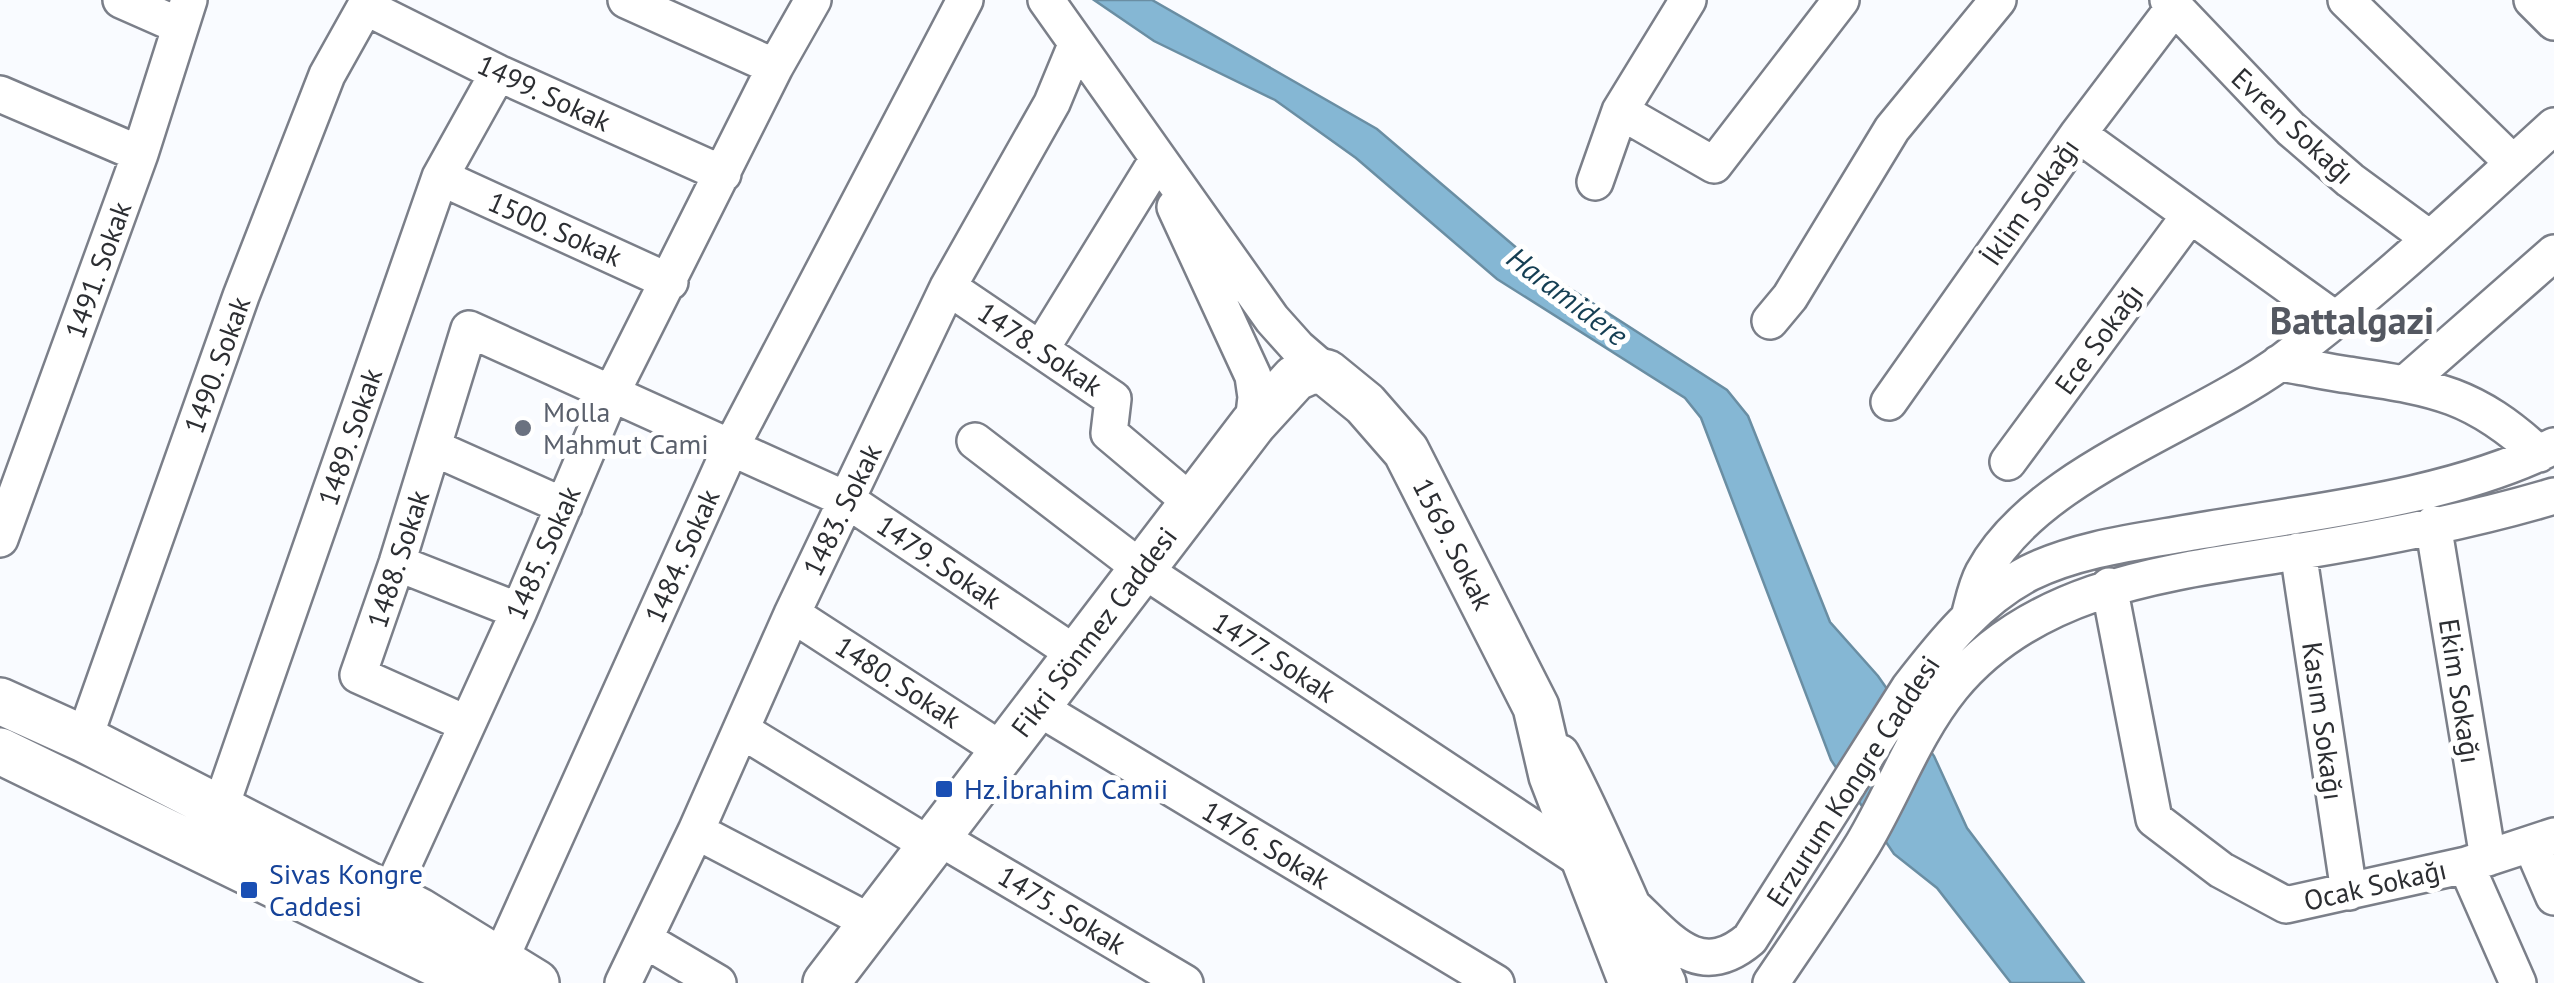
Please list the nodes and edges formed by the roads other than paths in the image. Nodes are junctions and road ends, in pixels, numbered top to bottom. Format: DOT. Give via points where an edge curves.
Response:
graph roads {
  1 [pos="121,0"];
  2 [pos="626,0"];
  3 [pos="813,0"];
  4 [pos="965,0"];
  5 [pos="1046,0"];
  6 [pos="1688,0"];
  7 [pos="1842,0"];
  8 [pos="1998,0"];
  9 [pos="2346,0"];
  10 [pos="2532,0"];
  11 [pos="2171,3"];
  12 [pos="368,4"];
  13 [pos="184,13"];
  14 [pos="2554,22"];
  15 [pos="1076,44"];
  16 [pos="775,67"];
  17 [pos="498,74"];
  18 [pos="0,94"];
  19 [pos="1620,111"];
  20 [pos="2554,126"];
  21 [pos="2078,134"];
  22 [pos="140,154"];
  23 [pos="1158,159"];
  24 [pos="2512,163"];
  25 [pos="723,174"];
  26 [pos="440,177"];
  27 [pos="1595,182"];
  28 [pos="2190,215"];
  29 [pos="2429,238"];
  30 [pos="2554,253"];
  31 [pos="670,282"];
  32 [pos="948,288"];
  33 [pos="2336,320"];
  34 [pos="1770,321"];
  35 [pos="469,329"];
  36 [pos="1041,350"];
  37 [pos="2279,364"];
  38 [pos="1327,373"];
  39 [pos="2407,382"];
  40 [pos="611,394"];
  41 [pos="1889,402"];
  42 [pos="1253,424"];
  43 [pos="976,441"];
  44 [pos="731,447"];
  45 [pos="434,448"];
  46 [pos="2546,450"];
  47 [pos="2008,462"];
  48 [pos="2554,496"];
  49 [pos="847,500"];
  50 [pos="1192,503"];
  51 [pos="564,506"];
  52 [pos="2433,524"];
  53 [pos="0,539"];
  54 [pos="2298,552"];
  55 [pos="397,563"];
  56 [pos="1142,570"];
  57 [pos="2109,586"];
  58 [pos="518,611"];
  59 [pos="792,614"];
  60 [pos="1969,617"];
  61 [pos="1077,654"];
  62 [pos="0,701"];
  63 [pos="1037,707"];
  64 [pos="1536,707"];
  65 [pos="466,723"];
  66 [pos="741,730"];
  67 [pos="84,739"];
  68 [pos="0,751"];
  69 [pos="1004,751"];
  70 [pos="220,809"];
  71 [pos="696,831"];
  72 [pos="2543,840"];
  73 [pos="934,841"];
  74 [pos="1582,861"];
  75 [pos="2477,861"];
  76 [pos="2349,892"];
  77 [pos="388,896"];
  78 [pos="2554,897"];
  79 [pos="1629,902"];
  80 [pos="872,922"];
  81 [pos="645,940"];
  82 [pos="504,975"];
  83 [pos="833,981"];
  84 [pos="623,983"];
  85 [pos="718,983"];
  86 [pos="1185,983"];
  87 [pos="1496,983"];
  88 [pos="1632,983"];
  89 [pos="1668,983"];
  90 [pos="1772,983"];
  91 [pos="2518,983"];
  1 -- 13 [label="street"];
  2 -- 16 [label="street"];
  3 -- 16 [label="street, 1485. Sokak"];
  4 -- 44 [label="street, 1484. Sokak"];
  5 -- 15 [label="street, 1569. Sokak"];
  6 -- 19 [label="street"];
  7 -- 19 [label="street" via="1714,165"];
  8 -- 34 [label="street" via="1892,129"];
  9 -- 24 [label="street"];
  10 -- 14 [label="street"];
  11 -- 21 [label="street, İklim Sokağı"];
  11 -- 29 [label="street, Evren Sokağı" via="2291,129"];
  12 -- 17 [label="street, 1499. Sokak"];
  12 -- 67 [label="street, 1490. Sokak" via="327,75 248,278"];
  13 -- 22 [label="street, 1491. Sokak"];
  15 -- 23 [label="street, 1569. Sokak"];
  15 -- 32 [label="street, 1483. Sokak" via="1052,103"];
  16 -- 25 [label="street, 1485. Sokak"];
  17 -- 25 [label="street, 1499. Sokak"];
  17 -- 26 [label="street, 1489. Sokak"];
  18 -- 22 [label="street"];
  19 -- 27 [label="street"];
  20 -- 24 [label="street"];
  21 -- 28 [label="street"];
  21 -- 41 [label="street, İklim Sokağı"];
  22 -- 53 [label="street, 1491. Sokak"];
  23 -- 36 [label="street"];
  23 -- 38 [label="street, 1569. Sokak" via="1272,319"];
  23 -- 42 [label="street, 1569. Sokak" via="1182,229 1253,376"];
  24 -- 29 [label="street"];
  25 -- 31 [label="street, 1485. Sokak"];
  26 -- 31 [label="street, 1500. Sokak"];
  26 -- 70 [label="street, 1489. Sokak"];
  28 -- 33 [label="street"];
  28 -- 47 [label="street, Ece Sokağı"];
  29 -- 33 [label="street"];
  30 -- 39 [label="street"];
  31 -- 40 [label="street, 1485. Sokak"];
  32 -- 36 [label="street, 1478. Sokak"];
  32 -- 49 [label="street, 1483. Sokak"];
  33 -- 37 [label="street"];
  35 -- 40 [label="street, 1479. Sokak"];
  35 -- 45 [label="street, 1488. Sokak"];
  36 -- 50 [label="street, 1478. Sokak" via="1113,399 1109,433"];
  37 -- 39 [label="street"];
  37 -- 60 [label="street" via="2046,501 1982,574"];
  38 -- 42 [label="main road, Fikri Sönmez Caddesi" via="1313,370 1295,378"];
  38 -- 64 [label="main road, 1569. Sokak" via="1406,451"];
  39 -- 46 [label="street" via="2480,407"];
  40 -- 44 [label="street, 1479. Sokak"];
  40 -- 51 [label="street, 1485. Sokak"];
  42 -- 50 [label="main road, Fikri Sönmez Caddesi"];
  43 -- 56 [label="street, 1477. Sokak"];
  44 -- 49 [label="street, 1479. Sokak"];
  44 -- 82 [label="street, 1484. Sokak"];
  45 -- 51 [label="street"];
  45 -- 55 [label="street, 1488. Sokak"];
  46 -- 60 [label="street, Erzurum Kongre Caddesi" via="2405,494 2076,557 2032,572"];
  48 -- 52 [label="street, Erzurum Kongre Caddesi"];
  49 -- 59 [label="street, 1483. Sokak"];
  49 -- 61 [label="street, 1479. Sokak"];
  50 -- 56 [label="main road, Fikri Sönmez Caddesi"];
  51 -- 58 [label="street, 1485. Sokak"];
  52 -- 54 [label="street, Erzurum Kongre Caddesi"];
  52 -- 75 [label="street, Ekim Sokağı"];
  54 -- 57 [label="street, Erzurum Kongre Caddesi"];
  54 -- 76 [label="street, Kasım Sokağı"];
  55 -- 58 [label="street"];
  55 -- 65 [label="street, 1488. Sokak" via="358,675"];
  56 -- 61 [label="main road, Fikri Sönmez Caddesi"];
  56 -- 74 [label="street, 1477. Sokak"];
  57 -- 76 [label="street, Ocak Sokağı" via="2154,819 2221,870 2286,905"];
  57 -- 90 [label="street, Erzurum Kongre Caddesi" via="2031,622 1974,663 1952,688 1864,843"];
  58 -- 65 [label="street, 1485. Sokak"];
  59 -- 66 [label="street, 1483. Sokak"];
  59 -- 69 [label="street, 1480. Sokak"];
  60 -- 79 [label="street, Erzurum Kongre Caddesi" via="1909,688 1750,940 1732,955 1708,960 1686,953"];
  61 -- 63 [label="main road, Fikri Sönmez Caddesi"];
  62 -- 67 [label="main road"];
  63 -- 69 [label="main road, Fikri Sönmez Caddesi"];
  63 -- 87 [label="street, 1476. Sokak"];
  64 -- 74 [label="main road"];
  64 -- 79 [label="street, 1569. Sokak" via="1589,806"];
  65 -- 77 [label="street, 1485. Sokak"];
  66 -- 71 [label="street, 1483. Sokak"];
  66 -- 73 [label="street, 1475. Sokak"];
  67 -- 70 [label="main road"];
  68 -- 82 [label="main road"];
  69 -- 73 [label="main road, Fikri Sönmez Caddesi"];
  70 -- 77 [label="main road"];
  71 -- 80 [label="street"];
  71 -- 81 [label="street, 1483. Sokak"];
  72 -- 75 [label="street, Ocak Sokağı"];
  72 -- 78 [label="street"];
  73 -- 80 [label="main road, Fikri Sönmez Caddesi"];
  73 -- 86 [label="street, 1475. Sokak"];
  74 -- 88 [label="main road"];
  75 -- 76 [label="street, Ocak Sokağı"];
  75 -- 91 [label="street, Ekim Sokağı"];
  77 -- 82 [label="main road"];
  79 -- 89 [label="street, 1569. Sokak"];
  80 -- 83 [label="main road, Fikri Sönmez Caddesi"];
  81 -- 84 [label="street, 1483. Sokak"];
  81 -- 85 [label="street"];
}
